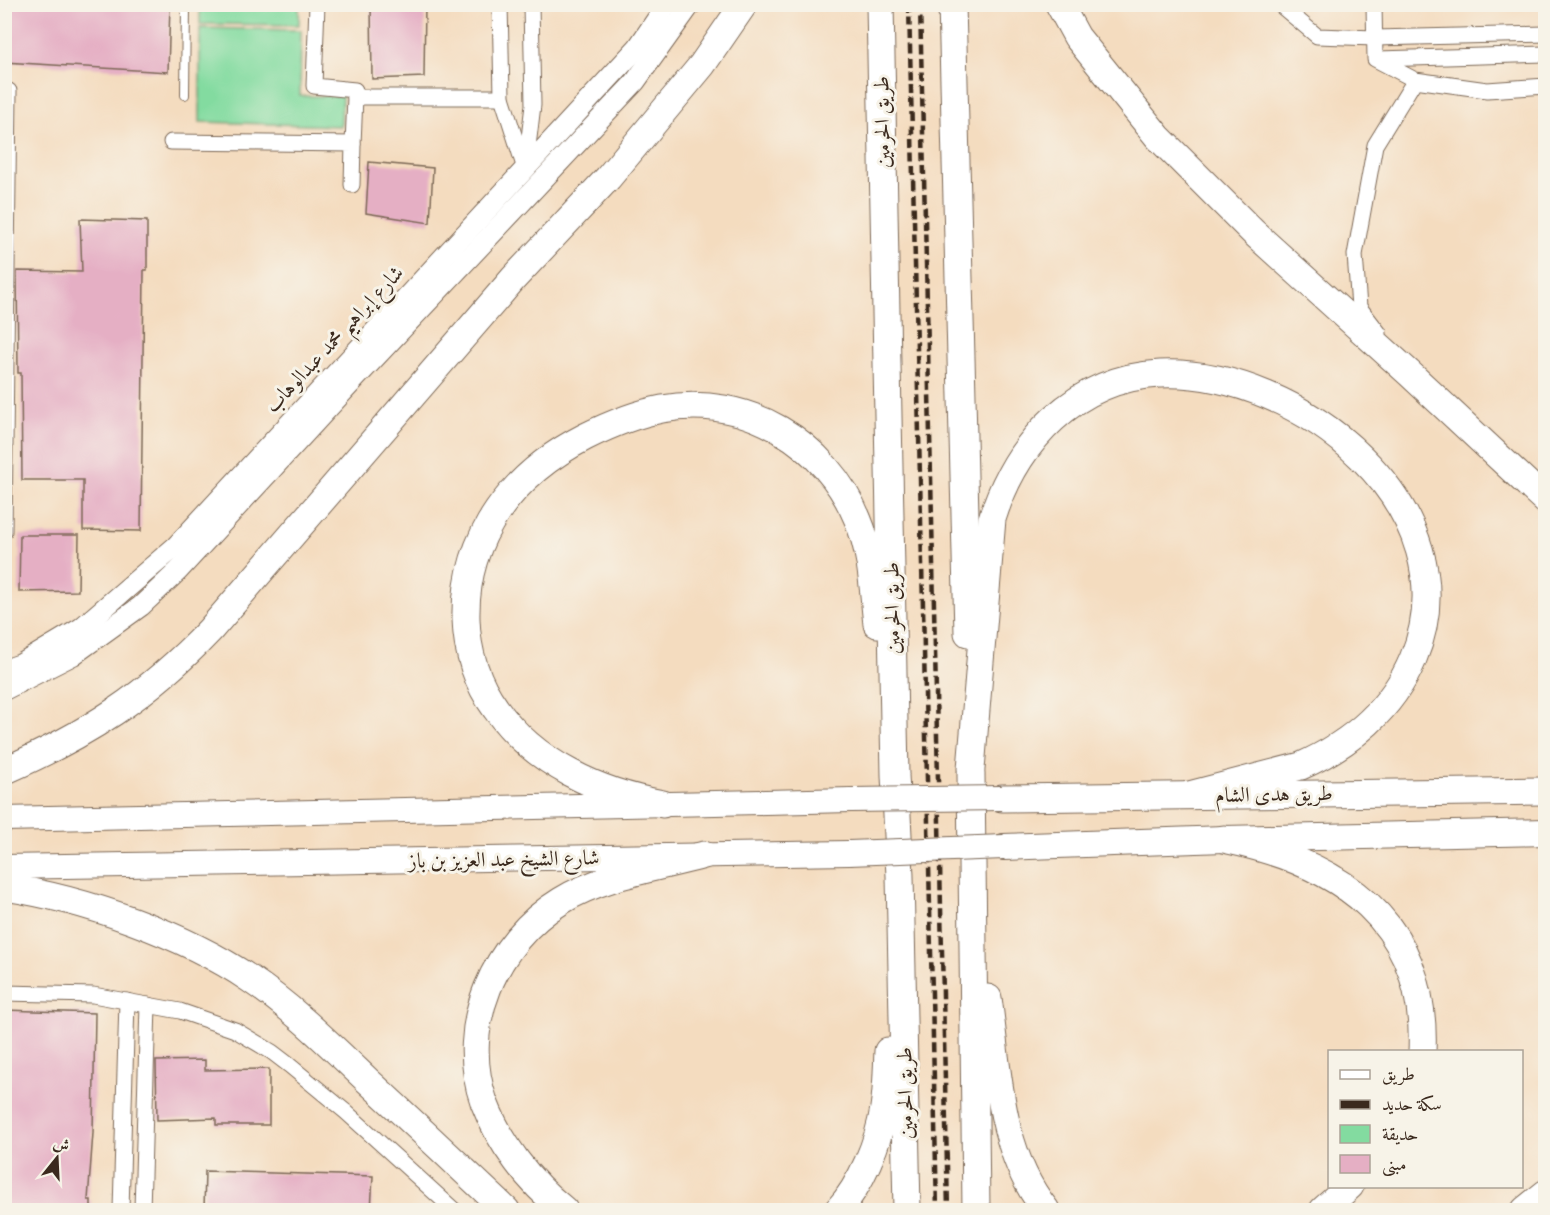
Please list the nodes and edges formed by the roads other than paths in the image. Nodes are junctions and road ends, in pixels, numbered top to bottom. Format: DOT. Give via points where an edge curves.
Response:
graph roads {
  1 [pos="186,4"];
  2 [pos="316,4"];
  3 [pos="500,4"];
  4 [pos="531,4"];
  5 [pos="666,4"];
  6 [pos="691,4"];
  7 [pos="744,4"];
  8 [pos="880,4"];
  9 [pos="952,4"];
  10 [pos="1059,4"];
  11 [pos="1279,4"];
  12 [pos="1374,4"];
  13 [pos="1545,34"];
  14 [pos="1375,38"];
  15 [pos="1545,54"];
  16 [pos="1375,59"];
  17 [pos="1415,80"];
  18 [pos="1545,86"];
  19 [pos="4,91"];
  20 [pos="185,95"];
  21 [pos="355,97"];
  22 [pos="502,97"];
  23 [pos="171,141"];
  24 [pos="353,144"];
  25 [pos="525,168"];
  26 [pos="352,185"];
  27 [pos="1409,373"];
  28 [pos="1545,501"];
  29 [pos="4,532"];
  30 [pos="4,670"];
  31 [pos="4,690"];
  32 [pos="971,769"];
  33 [pos="4,771"];
  34 [pos="895,775"];
  35 [pos="1545,791"];
  36 [pos="1189,795"];
  37 [pos="1002,798"];
  38 [pos="663,804"];
  39 [pos="4,819"];
  40 [pos="1545,832"];
  41 [pos="1224,839"];
  42 [pos="1004,847"];
  43 [pos="704,855"];
  44 [pos="4,867"];
  45 [pos="900,876"];
  46 [pos="972,882"];
  47 [pos="4,887"];
  48 [pos="4,993"];
  49 [pos="127,1001"];
  50 [pos="148,1005"];
  51 [pos="1422,1050"];
  52 [pos="1348,1188"];
  53 [pos="1545,1193"];
  54 [pos="121,1210"];
  55 [pos="142,1210"];
  56 [pos="454,1210"];
  57 [pos="506,1210"];
  58 [pos="564,1210"];
  59 [pos="838,1210"];
  60 [pos="907,1210"];
  61 [pos="976,1210"];
  62 [pos="1047,1210"];
  63 [pos="1323,1210"];
  64 [pos="1525,1210"];
  1 -- 20 [label="lane"];
  2 -- 21 [label="street" via="315,87 355,90"];
  3 -- 22 [label="street"];
  4 -- 25 [label="street" via="533,105"];
  5 -- 25 [label="street, شارع إبراهيم محمد عبدالوهاب" via="638,47"];
  6 -- 31 [label="street" via="635,82 178,572 141,606 74,655"];
  7 -- 33 [label="highway" via="702,65 608,178 513,279 191,651 99,723"];
  8 -- 34 [label="highway, طريق الحرمين"];
  9 -- 32 [label="highway"];
  10 -- 27 [label="highway" via="1077,37 1158,137 1253,232"];
  11 -- 14 [label="street" via="1317,36"];
  12 -- 14 [label="street"];
  13 -- 14 [label="street"];
  14 -- 16 [label="street"];
  15 -- 16 [label="street"];
  16 -- 17 [label="street"];
  17 -- 18 [label="street" via="1487,90"];
  17 -- 27 [label="street" via="1375,145 1355,255 1359,307"];
  19 -- 29 [label="street" via="9,91"];
  21 -- 22 [label="street"];
  21 -- 24 [label="street"];
  22 -- 25 [label="street"];
  23 -- 24 [label="street"];
  24 -- 26 [label="street"];
  25 -- 30 [label="street, شارع إبراهيم محمد عبدالوهاب" via="176,546 81,628"];
  27 -- 28 [label="highway"];
  32 -- 36 [label="highway" via="993,519 1013,468 1045,426 1085,395 1140,377 1182,375 1229,382 1269,396 1306,415 1363,459 1391,491 1409,522 1421,558 1426,597 1421,635 1409,669 1390,700 1365,727 1301,766"];
  32 -- 46 [label="highway"];
  34 -- 38 [label="highway" via="868,550 844,493 813,453 775,426 728,410 678,407 638,415 595,432 526,479 501,505 485,530 474,558 466,609 468,644 476,674 490,701 514,730 548,759 584,780 622,795"];
  34 -- 45 [label="highway, طريق الحرمين"];
  35 -- 36 [label="highway, طريق هدى الشام"];
  36 -- 37 [label="highway, طريق هدى الشام"];
  37 -- 38 [label="main road, bridge"];
  38 -- 39 [label="main road"];
  40 -- 41 [label="highway"];
  41 -- 42 [label="highway"];
  41 -- 51 [label="highway" via="1271,850 1315,869 1352,892 1382,918 1401,945 1414,977 1422,1015"];
  42 -- 43 [label="main road, شارع الشيخ عبد العزيز بن باز, bridge"];
  43 -- 44 [label="main road, شارع الشيخ عبد العزيز بن باز"];
  43 -- 58 [label="highway" via="614,878 562,900 518,937 485,994 476,1044 484,1100 514,1158"];
  45 -- 59 [label="highway" via="884,1109 868,1162"];
  45 -- 60 [label="highway, طريق الحرمين"];
  46 -- 61 [label="highway"];
  46 -- 62 [label="highway" via="1005,1121 1026,1178"];
  47 -- 57 [label="highway" via="73,903 141,925 194,947 241,973 327,1042"];
  48 -- 49 [label="street" via="93,995"];
  49 -- 50 [label="street"];
  49 -- 54 [label="street"];
  50 -- 55 [label="street"];
  50 -- 56 [label="street" via="215,1022 272,1052 346,1112"];
  52 -- 63 [label="highway"];
  53 -- 64 [label="highway"];
}
